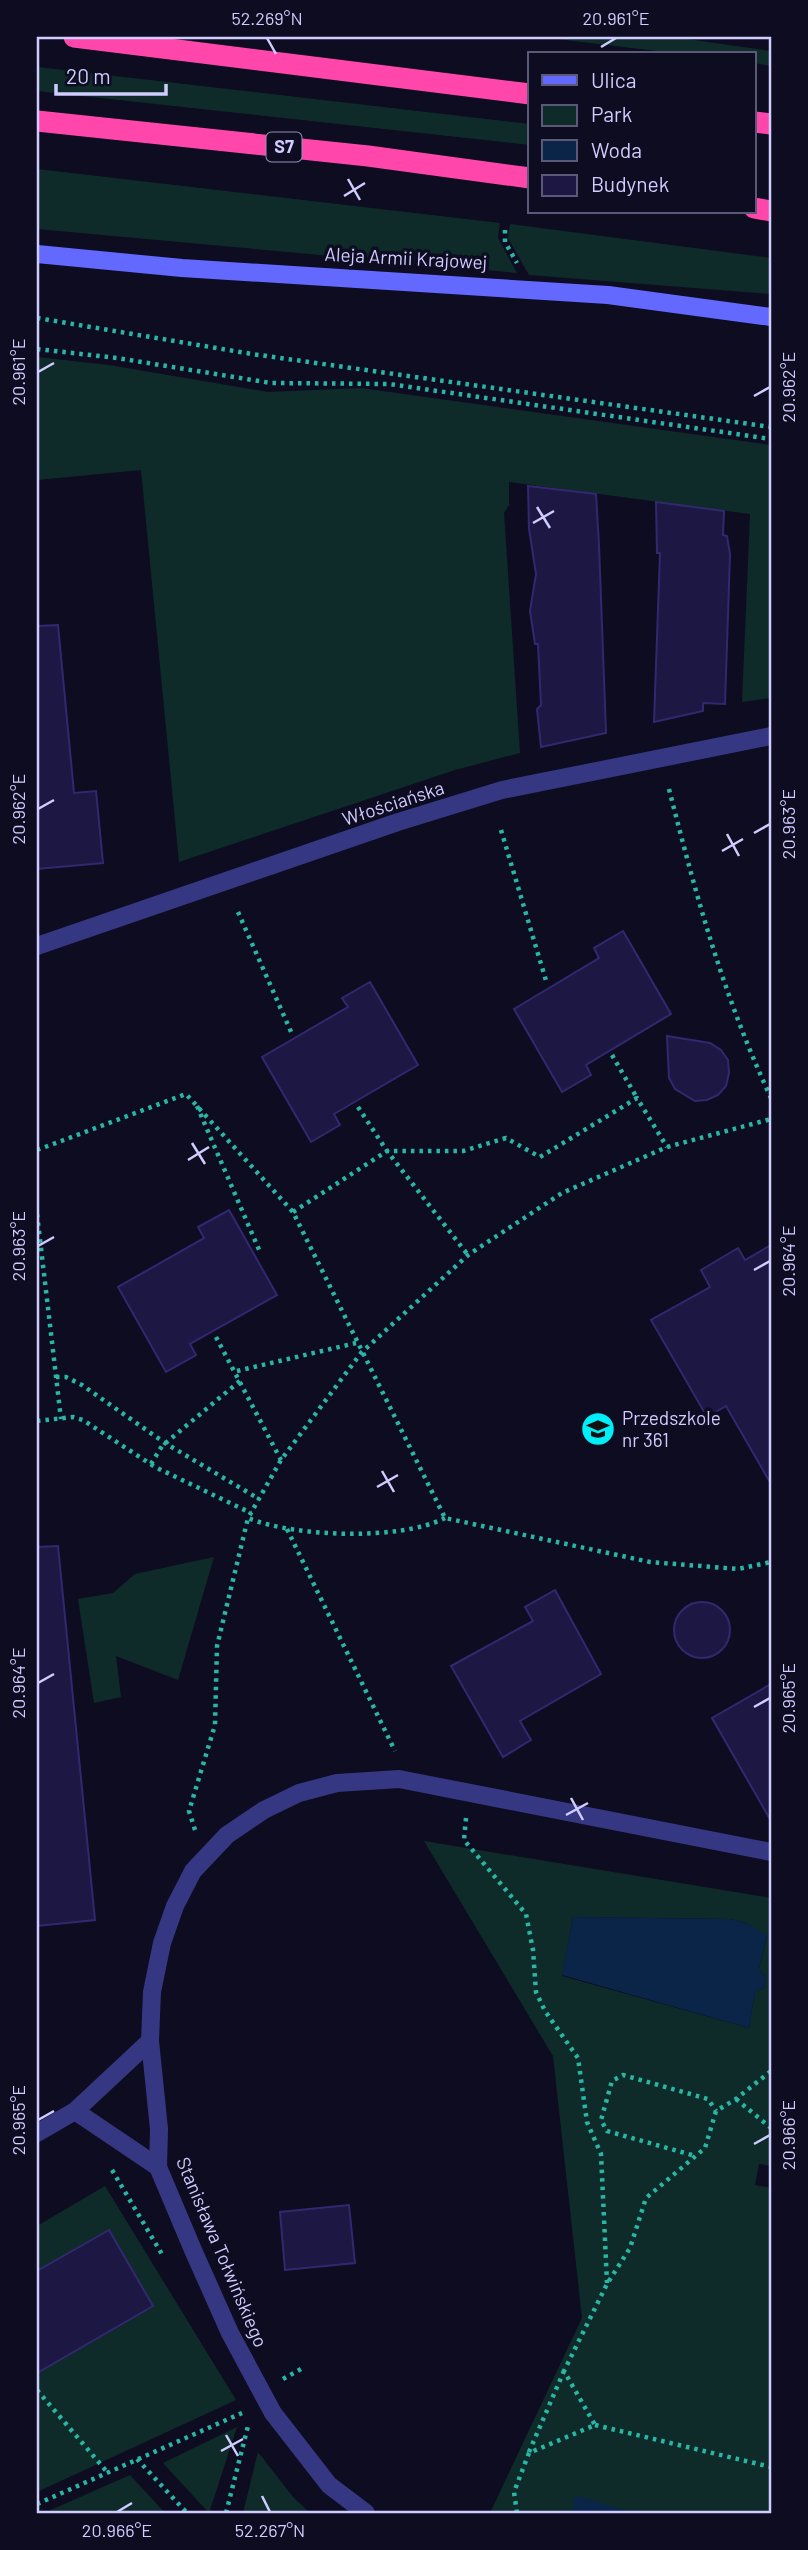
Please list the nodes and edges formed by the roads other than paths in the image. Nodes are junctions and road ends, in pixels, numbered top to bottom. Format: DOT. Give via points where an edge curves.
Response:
graph roads {
  1 [pos="74,37"];
  2 [pos="528,94"];
  3 [pos="37,121"];
  4 [pos="528,178"];
  5 [pos="37,254"];
  6 [pos="771,317"];
  7 [pos="771,736"];
  8 [pos="37,946"];
  9 [pos="771,1852"];
  10 [pos="150,2040"];
  11 [pos="75,2111"];
  12 [pos="37,2133"];
  13 [pos="159,2167"];
  14 [pos="366,2513"];
  1 -- 2 [label="highway"];
  3 -- 4 [label="highway, S7"];
  5 -- 6 [label="main road, Aleja Armii Krajowej" via="182,268 608,295"];
  7 -- 8 [label="street, Włościańska" via="502,790"];
  9 -- 10 [label="street, Stanisława Tołwińskiego" via="399,1779 337,1783 299,1793 227,1835 193,1871 174,1906 162,1943 152,1992"];
  10 -- 11 [label="street"];
  10 -- 13 [label="street, Stanisława Tołwińskiego"];
  11 -- 12 [label="street"];
  11 -- 13 [label="street"];
  13 -- 14 [label="street, Stanisława Tołwińskiego" via="230,2333 273,2413 329,2485"];
}
